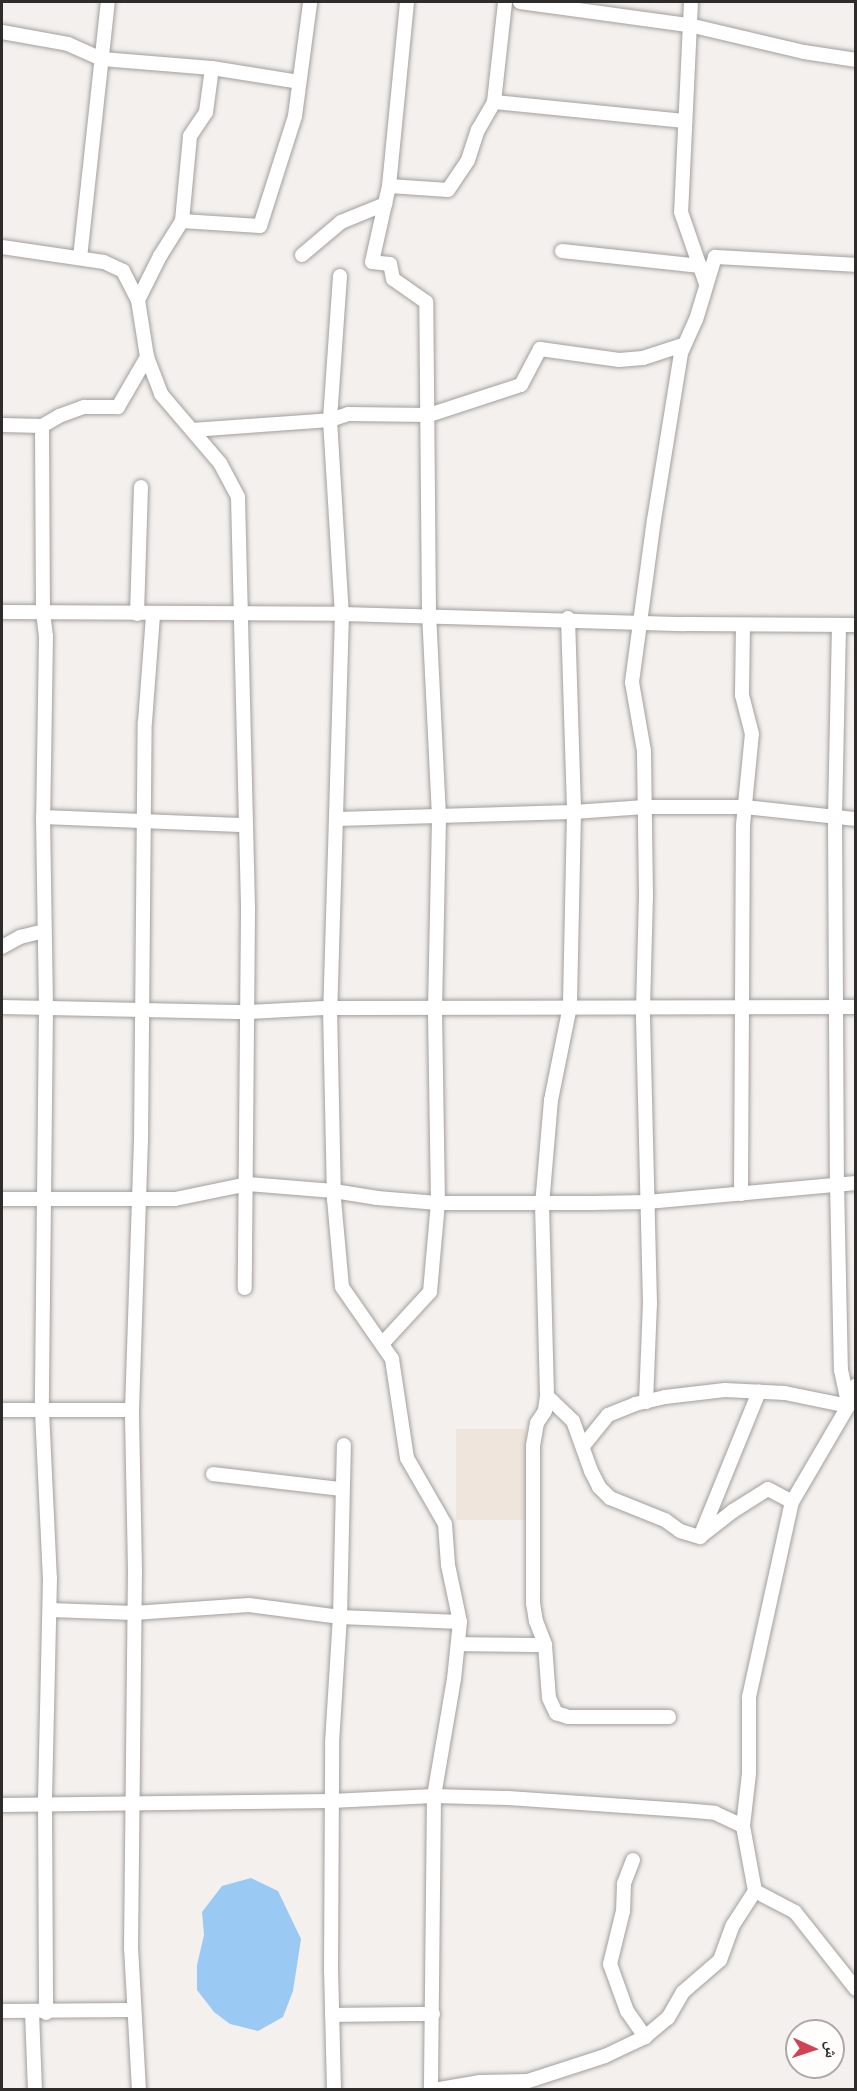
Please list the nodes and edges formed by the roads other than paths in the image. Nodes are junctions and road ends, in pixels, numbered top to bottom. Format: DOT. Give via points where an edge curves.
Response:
graph roads {
  1 [pos="108,2"];
  2 [pos="311,2"];
  3 [pos="407,2"];
  4 [pos="505,2"];
  5 [pos="520,2"];
  6 [pos="626,2"];
  7 [pos="691,2"];
  8 [pos="624,16"];
  9 [pos="689,25"];
  10 [pos="2,34"];
  11 [pos="102,59"];
  12 [pos="855,60"];
  13 [pos="212,68"];
  14 [pos="300,82"];
  15 [pos="494,102"];
  16 [pos="685,121"];
  17 [pos="389,186"];
  18 [pos="385,204"];
  19 [pos="182,221"];
  20 [pos="2,247"];
  21 [pos="562,251"];
  22 [pos="302,255"];
  23 [pos="80,258"];
  24 [pos="855,265"];
  25 [pos="700,266"];
  26 [pos="340,276"];
  27 [pos="706,284"];
  28 [pos="138,300"];
  29 [pos="683,345"];
  30 [pos="147,357"];
  31 [pos="429,415"];
  32 [pos="330,420"];
  33 [pos="2,425"];
  34 [pos="42,426"];
  35 [pos="192,430"];
  36 [pos="141,487"];
  37 [pos="2,612"];
  38 [pos="43,612"];
  39 [pos="137,614"];
  40 [pos="242,614"];
  41 [pos="342,614"];
  42 [pos="153,615"];
  43 [pos="429,615"];
  44 [pos="568,618"];
  45 [pos="639,622"];
  46 [pos="743,625"];
  47 [pos="839,625"];
  48 [pos="855,625"];
  49 [pos="645,807"];
  50 [pos="745,807"];
  51 [pos="574,812"];
  52 [pos="43,817"];
  53 [pos="439,817"];
  54 [pos="835,818"];
  55 [pos="337,819"];
  56 [pos="855,819"];
  57 [pos="145,822"];
  58 [pos="246,825"];
  59 [pos="44,931"];
  60 [pos="2,947"];
  61 [pos="570,1006"];
  62 [pos="2,1007"];
  63 [pos="46,1007"];
  64 [pos="838,1007"];
  65 [pos="855,1007"];
  66 [pos="330,1008"];
  67 [pos="743,1008"];
  68 [pos="435,1009"];
  69 [pos="643,1009"];
  70 [pos="144,1011"];
  71 [pos="248,1012"];
  72 [pos="837,1183"];
  73 [pos="855,1183"];
  74 [pos="248,1184"];
  75 [pos="334,1191"];
  76 [pos="741,1194"];
  77 [pos="2,1199"];
  78 [pos="140,1199"];
  79 [pos="42,1200"];
  80 [pos="647,1202"];
  81 [pos="438,1203"];
  82 [pos="542,1204"];
  83 [pos="245,1288"];
  84 [pos="382,1344"];
  85 [pos="855,1385"];
  86 [pos="759,1392"];
  87 [pos="547,1396"];
  88 [pos="646,1402"];
  89 [pos="848,1406"];
  90 [pos="2,1410"];
  91 [pos="132,1410"];
  92 [pos="42,1411"];
  93 [pos="344,1445"];
  94 [pos="583,1446"];
  95 [pos="213,1474"];
  96 [pos="341,1489"];
  97 [pos="792,1502"];
  98 [pos="700,1538"];
  99 [pos="50,1610"];
  100 [pos="134,1613"];
  101 [pos="340,1617"];
  102 [pos="460,1622"];
  103 [pos="458,1644"];
  104 [pos="545,1645"];
  105 [pos="669,1717"];
  106 [pos="434,1796"];
  107 [pos="331,1801"];
  108 [pos="45,1803"];
  109 [pos="131,1803"];
  110 [pos="2,1805"];
  111 [pos="743,1826"];
  112 [pos="633,1860"];
  113 [pos="755,1891"];
  114 [pos="855,1989"];
  115 [pos="134,2010"];
  116 [pos="2,2011"];
  117 [pos="39,2012"];
  118 [pos="433,2014"];
  119 [pos="332,2015"];
  120 [pos="645,2037"];
  121 [pos="529,2085"];
  122 [pos="35,2090"];
  123 [pos="139,2090"];
  124 [pos="334,2090"];
  125 [pos="433,2090"];
  1 -- 11 [label="street"];
  2 -- 14 [label="street"];
  3 -- 17 [label="street"];
  4 -- 15 [label="street"];
  5 -- 8 [label="street"];
  6 -- 8 [label="street"];
  7 -- 9 [label="street"];
  8 -- 9 [label="street"];
  9 -- 12 [label="street"];
  9 -- 16 [label="street"];
  10 -- 11 [label="street" via="68,44"];
  11 -- 13 [label="street"];
  11 -- 23 [label="street"];
  13 -- 14 [label="street"];
  13 -- 19 [label="street" via="206,112 190,136"];
  14 -- 19 [label="street" via="295,116 260,226"];
  15 -- 16 [label="street"];
  15 -- 17 [label="street" via="478,130 468,160 448,190"];
  16 -- 25 [label="street" via="681,212"];
  17 -- 18 [label="street"];
  18 -- 22 [label="street" via="341,222"];
  18 -- 31 [label="street" via="372,262 390,264 393,279 426,302"];
  19 -- 28 [label="street"];
  20 -- 23 [label="street"];
  21 -- 25 [label="street"];
  23 -- 28 [label="street" via="104,262 123,271"];
  24 -- 27 [label="street" via="715,257"];
  25 -- 27 [label="street"];
  26 -- 32 [label="street"];
  27 -- 29 [label="street" via="696,320"];
  28 -- 30 [label="street"];
  29 -- 31 [label="street" via="643,358 619,360 540,349 521,385"];
  29 -- 45 [label="street"];
  30 -- 34 [label="street" via="118,406 84,408"];
  30 -- 35 [label="street" via="161,394"];
  31 -- 32 [label="street" via="348,414"];
  31 -- 43 [label="street"];
  32 -- 35 [label="street"];
  32 -- 41 [label="street"];
  33 -- 34 [label="street"];
  34 -- 38 [label="street"];
  35 -- 40 [label="street" via="220,463 238,496"];
  36 -- 39 [label="street"];
  37 -- 38 [label="street"];
  38 -- 39 [label="street"];
  38 -- 52 [label="street"];
  39 -- 42 [label="street"];
  40 -- 41 [label="street"];
  40 -- 42 [label="street"];
  40 -- 58 [label="street"];
  41 -- 43 [label="street"];
  41 -- 55 [label="street"];
  42 -- 57 [label="street" via="145,722"];
  43 -- 44 [label="street"];
  43 -- 53 [label="street"];
  44 -- 45 [label="street"];
  44 -- 51 [label="street"];
  45 -- 46 [label="street"];
  45 -- 49 [label="street" via="632,682 644,752"];
  46 -- 47 [label="street"];
  46 -- 50 [label="street" via="742,695 752,734"];
  47 -- 48 [label="street"];
  47 -- 54 [label="street"];
  49 -- 50 [label="street"];
  49 -- 51 [label="street"];
  49 -- 69 [label="street"];
  50 -- 54 [label="street"];
  50 -- 67 [label="street"];
  51 -- 53 [label="street"];
  51 -- 61 [label="street"];
  52 -- 57 [label="street"];
  52 -- 59 [label="street"];
  53 -- 55 [label="street"];
  53 -- 68 [label="street"];
  54 -- 56 [label="street"];
  54 -- 64 [label="street"];
  55 -- 66 [label="street"];
  57 -- 58 [label="street"];
  57 -- 70 [label="street"];
  58 -- 71 [label="street"];
  59 -- 60 [label="street"];
  59 -- 63 [label="street"];
  61 -- 68 [label="street"];
  61 -- 69 [label="street"];
  61 -- 82 [label="street" via="551,1100"];
  62 -- 63 [label="street"];
  63 -- 70 [label="street"];
  63 -- 79 [label="street"];
  64 -- 65 [label="street"];
  64 -- 67 [label="street"];
  64 -- 72 [label="street"];
  66 -- 68 [label="street"];
  66 -- 71 [label="street"];
  66 -- 75 [label="street"];
  67 -- 69 [label="street"];
  67 -- 76 [label="street"];
  68 -- 81 [label="street"];
  69 -- 80 [label="street"];
  70 -- 71 [label="street"];
  70 -- 78 [label="street"];
  71 -- 74 [label="street"];
  72 -- 73 [label="street"];
  72 -- 76 [label="street"];
  72 -- 89 [label="street" via="841,1370"];
  74 -- 75 [label="street"];
  74 -- 78 [label="street" via="176,1199"];
  74 -- 83 [label="street"];
  75 -- 81 [label="street"];
  75 -- 84 [label="street" via="342,1287"];
  76 -- 80 [label="street"];
  77 -- 79 [label="street"];
  78 -- 79 [label="street"];
  78 -- 91 [label="street"];
  79 -- 92 [label="street"];
  80 -- 82 [label="street"];
  80 -- 88 [label="street" via="650,1304"];
  81 -- 82 [label="street"];
  81 -- 84 [label="street" via="430,1292"];
  82 -- 87 [label="street"];
  84 -- 102 [label="street" via="392,1359 407,1458 446,1524 448,1565"];
  85 -- 89 [label="street"];
  86 -- 88 [label="street" via="725,1390"];
  86 -- 89 [label="street" via="785,1393"];
  86 -- 98 [label="street"];
  87 -- 94 [label="street" via="573,1421"];
  87 -- 104 [label="street" via="533,1446 533,1603"];
  88 -- 94 [label="street" via="608,1415"];
  89 -- 97 [label="street"];
  90 -- 92 [label="street"];
  91 -- 92 [label="street"];
  91 -- 100 [label="street"];
  92 -- 99 [label="street"];
  93 -- 96 [label="street"];
  94 -- 98 [label="street" via="599,1487 610,1498"];
  95 -- 96 [label="street"];
  96 -- 101 [label="street"];
  97 -- 98 [label="street" via="768,1489"];
  97 -- 111 [label="street" via="749,1697 749,1773"];
  99 -- 100 [label="street"];
  99 -- 108 [label="street"];
  100 -- 101 [label="street" via="249,1605"];
  100 -- 109 [label="street"];
  101 -- 102 [label="street"];
  101 -- 107 [label="street"];
  102 -- 103 [label="street"];
  103 -- 104 [label="street"];
  103 -- 106 [label="street"];
  104 -- 105 [label="street" via="549,1698 556,1713 568,1717"];
  106 -- 107 [label="street"];
  106 -- 111 [label="street" via="683,1809 715,1813"];
  106 -- 118 [label="street"];
  107 -- 109 [label="street"];
  107 -- 119 [label="street"];
  108 -- 109 [label="street"];
  108 -- 110 [label="street"];
  108 -- 117 [label="street"];
  109 -- 115 [label="street"];
  111 -- 113 [label="street"];
  112 -- 120 [label="street" via="624,1884 623,1911 610,1964 627,2011"];
  113 -- 114 [label="street" via="795,1912"];
  113 -- 120 [label="street" via="734,1925 720,1960 682,1992 668,2018"];
  115 -- 117 [label="street"];
  115 -- 123 [label="street"];
  116 -- 117 [label="street"];
  117 -- 122 [label="street"];
  118 -- 119 [label="street"];
  118 -- 125 [label="street"];
  119 -- 124 [label="street"];
  120 -- 121 [label="street"];
  121 -- 125 [label="street" via="480,2082"];
}
